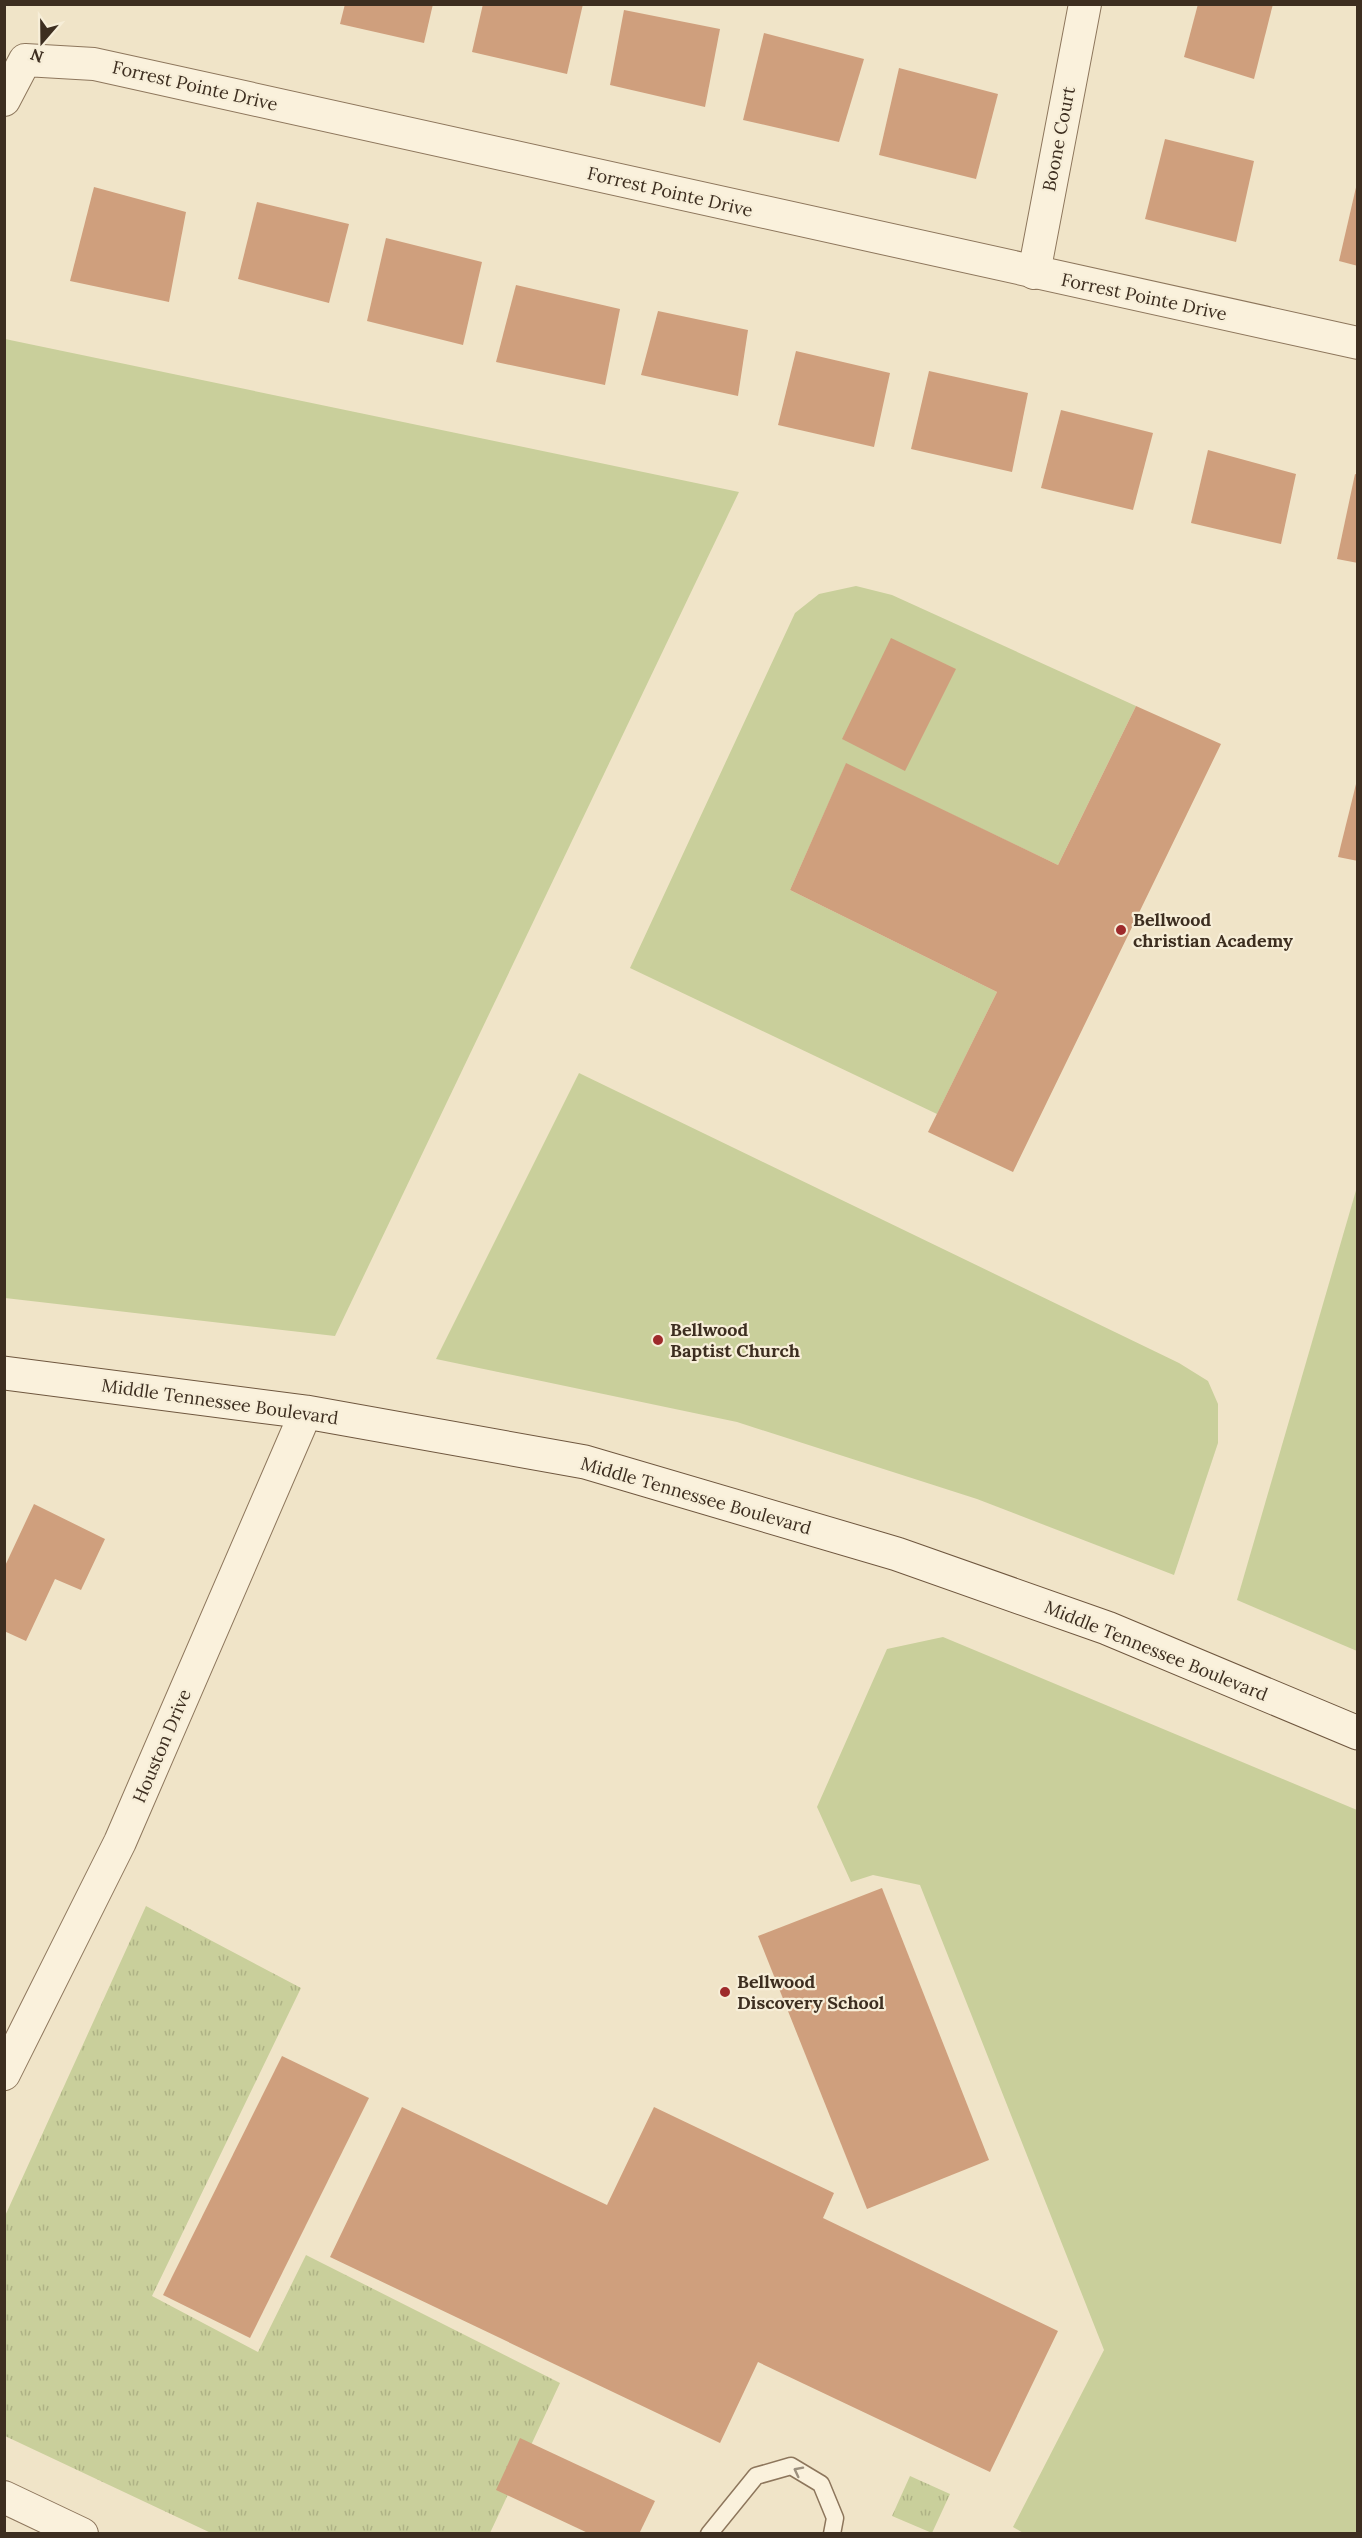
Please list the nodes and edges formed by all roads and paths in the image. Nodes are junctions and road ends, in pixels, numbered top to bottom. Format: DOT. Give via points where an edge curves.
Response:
graph roads {
  1 [pos="1085,4"];
  2 [pos="4,100"];
  3 [pos="1034,273"];
  4 [pos="1358,343"];
  5 [pos="4,1373"];
  6 [pos="306,1412"];
  7 [pos="1358,1733"];
  8 [pos="4,2074"];
  9 [pos="4,2497"];
  10 [pos="82,2534"];
  11 [pos="710,2534"];
  12 [pos="832,2534"];
  1 -- 3 [label="street, Boone Court"];
  2 -- 3 [label="street, Forrest Pointe Drive" via="25,60 94,64"];
  3 -- 4 [label="street, Forrest Pointe Drive"];
  5 -- 6 [label="main road, Middle Tennessee Boulevard"];
  6 -- 7 [label="main road, Middle Tennessee Boulevard" via="585,1462 897,1554 1107,1628"];
  6 -- 8 [label="street, Houston Drive" via="120,1842"];
  9 -- 10 [label="street"];
  12 -- 11 [label="lane, one-way" via="835,2518 821,2484 791,2466 756,2476"];
}
